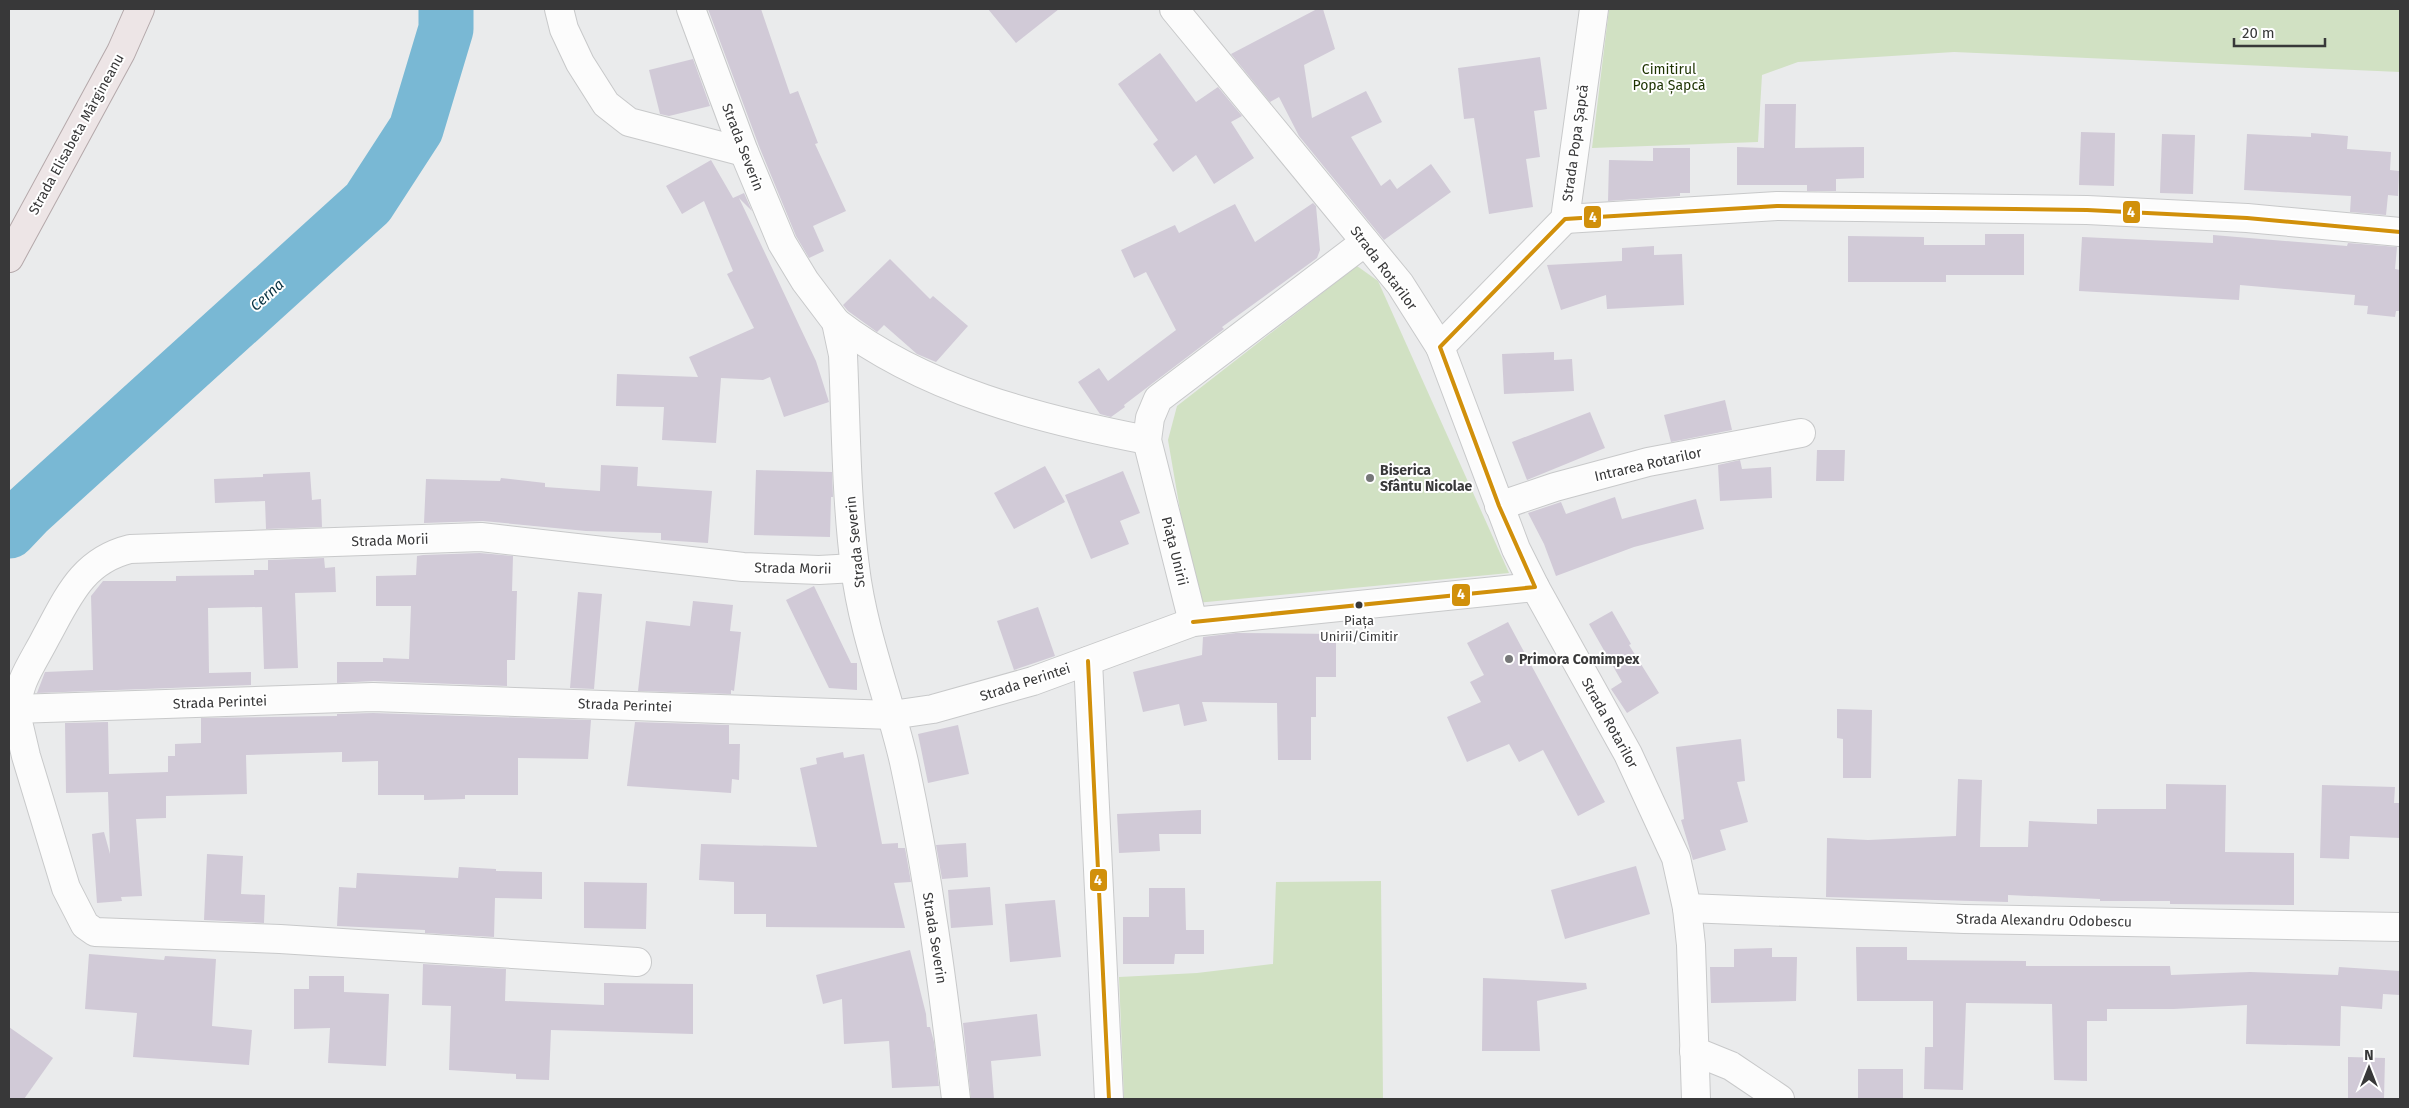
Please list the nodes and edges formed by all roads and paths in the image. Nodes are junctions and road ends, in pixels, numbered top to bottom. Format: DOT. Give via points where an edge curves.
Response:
graph roads {
  1 [pos="140,9"];
  2 [pos="559,9"];
  3 [pos="691,9"];
  4 [pos="1174,9"];
  5 [pos="1594,9"];
  6 [pos="744,152"];
  7 [pos="1565,219"];
  8 [pos="2400,232"];
  9 [pos="1365,242"];
  10 [pos="9,258"];
  11 [pos="836,322"];
  12 [pos="1440,347"];
  13 [pos="1801,433"];
  14 [pos="1147,440"];
  15 [pos="1499,506"];
  16 [pos="855,568"];
  17 [pos="1535,588"];
  18 [pos="1194,622"];
  19 [pos="1088,661"];
  20 [pos="12,712"];
  21 [pos="892,715"];
  22 [pos="1687,908"];
  23 [pos="2400,927"];
  24 [pos="637,962"];
  25 [pos="1694,1051"];
  26 [pos="956,1099"];
  27 [pos="1109,1099"];
  28 [pos="1696,1099"];
  29 [pos="1780,1099"];
  1 -- 10 [label="main road, Strada Elisabeta Mărgineanu" via="121,52"];
  2 -- 6 [label="street" via="564,29 580,62 606,104 629,122"];
  3 -- 6 [label="street, Strada Severin"];
  4 -- 9 [label="street, Strada Rotarilor"];
  5 -- 7 [label="street, Strada Popa Șapcă"];
  6 -- 11 [label="street, Strada Severin" via="782,243"];
  7 -- 8 [label="street" via="1777,206 1904,207 2087,210 2247,218"];
  7 -- 12 [label="street, Strada Popa Șapcă"];
  9 -- 12 [label="street, Strada Rotarilor" via="1400,284"];
  9 -- 14 [label="street, Piața Unirii" via="1158,400 1150,418"];
  11 -- 14 [label="street" via="865,345 934,380 1000,404"];
  11 -- 16 [label="street, Strada Severin" via="843,355"];
  12 -- 15 [label="street, Strada Rotarilor"];
  13 -- 15 [label="street, Intrarea Rotarilor" via="1648,462"];
  14 -- 18 [label="street, Piața Unirii"];
  15 -- 17 [label="street, Strada Rotarilor"];
  16 -- 20 [label="street, Strada Morii" via="743,567 482,537 130,550 112,554 96,563 72,589 23,681"];
  16 -- 21 [label="street, Strada Severin" via="873,656"];
  17 -- 18 [label="street"];
  17 -- 22 [label="street, Strada Rotarilor" via="1651,801 1676,858"];
  18 -- 19 [label="street, Strada Perintei"];
  19 -- 21 [label="street, Strada Perintei" via="980,697"];
  19 -- 27 [label="street"];
  20 -- 21 [label="street, Strada Perintei" via="372,697"];
  20 -- 24 [label="street" via="66,888 82,920 95,932 280,939"];
  21 -- 26 [label="street, Strada Severin" via="920,839"];
  22 -- 23 [label="street, Strada Alexandru Odobescu" via="1964,919"];
  22 -- 25 [label="street, Strada Rotarilor"];
  25 -- 28 [label="street, Strada Rotarilor"];
  25 -- 29 [label="street" via="1731,1066"];
}
